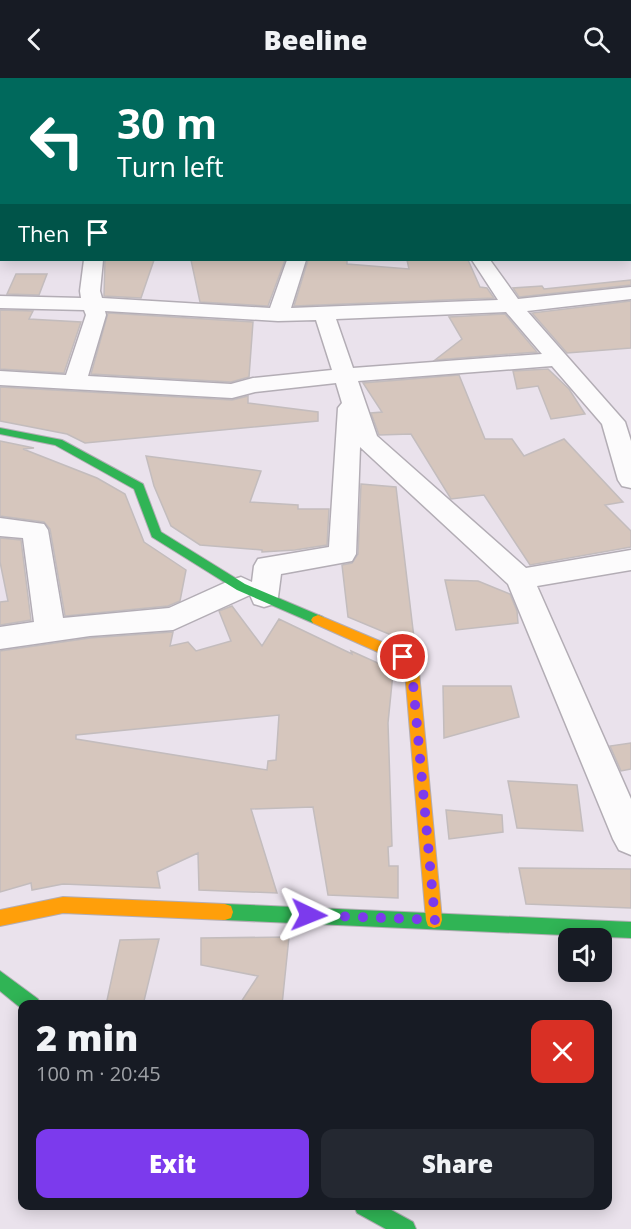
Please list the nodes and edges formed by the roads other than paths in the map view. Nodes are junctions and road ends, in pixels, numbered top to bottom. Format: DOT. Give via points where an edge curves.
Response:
graph roads {
  1 [pos="93,261"];
  2 [pos="296,261"];
  3 [pos="482,261"];
  4 [pos="631,293"];
  5 [pos="0,302"];
  6 [pos="93,304"];
  7 [pos="512,306"];
  8 [pos="324,313"];
  9 [pos="278,315"];
  10 [pos="558,359"];
  11 [pos="0,378"];
  12 [pos="75,381"];
  13 [pos="349,386"];
  14 [pos="0,431"];
  15 [pos="631,480"];
  16 [pos="0,527"];
  17 [pos="631,560"];
  18 [pos="520,579"];
  19 [pos="253,592"];
  20 [pos="50,631"];
  21 [pos="0,638"];
  22 [pos="631,839"];
  23 [pos="0,918"];
  24 [pos="435,920"];
  25 [pos="631,930"];
  26 [pos="0,980"];
  27 [pos="26,1000"];
  28 [pos="371,1210"];
  29 [pos="406,1229"];
  1 -- 6 [label="street"];
  2 -- 9 [label="street"];
  3 -- 7 [label="street"];
  4 -- 7 [label="street"];
  5 -- 6 [label="street"];
  6 -- 9 [label="street"];
  6 -- 12 [label="street" via="96,315"];
  7 -- 8 [label="street"];
  7 -- 10 [label="street"];
  8 -- 9 [label="street"];
  8 -- 13 [label="street"];
  10 -- 13 [label="street"];
  10 -- 15 [label="street" via="612,422"];
  11 -- 12 [label="street"];
  12 -- 13 [label="street" via="232,391 253,385"];
  13 -- 18 [label="street" via="366,439"];
  13 -- 19 [label="street" via="342,554 268,566"];
  14 -- 19 [label="street" via="58,442 139,487 156,534"];
  16 -- 20 [label="street" via="34,530"];
  17 -- 18 [label="street"];
  18 -- 22 [label="street"];
  19 -- 20 [label="street" via="173,620"];
  19 -- 24 [label="street" via="403,657 412,672"];
  20 -- 21 [label="street"];
  23 -- 24 [label="street" via="63,905"];
  24 -- 25 [label="street"];
  26 -- 27 [label="street"];
  28 -- 29 [label="street"];
}
